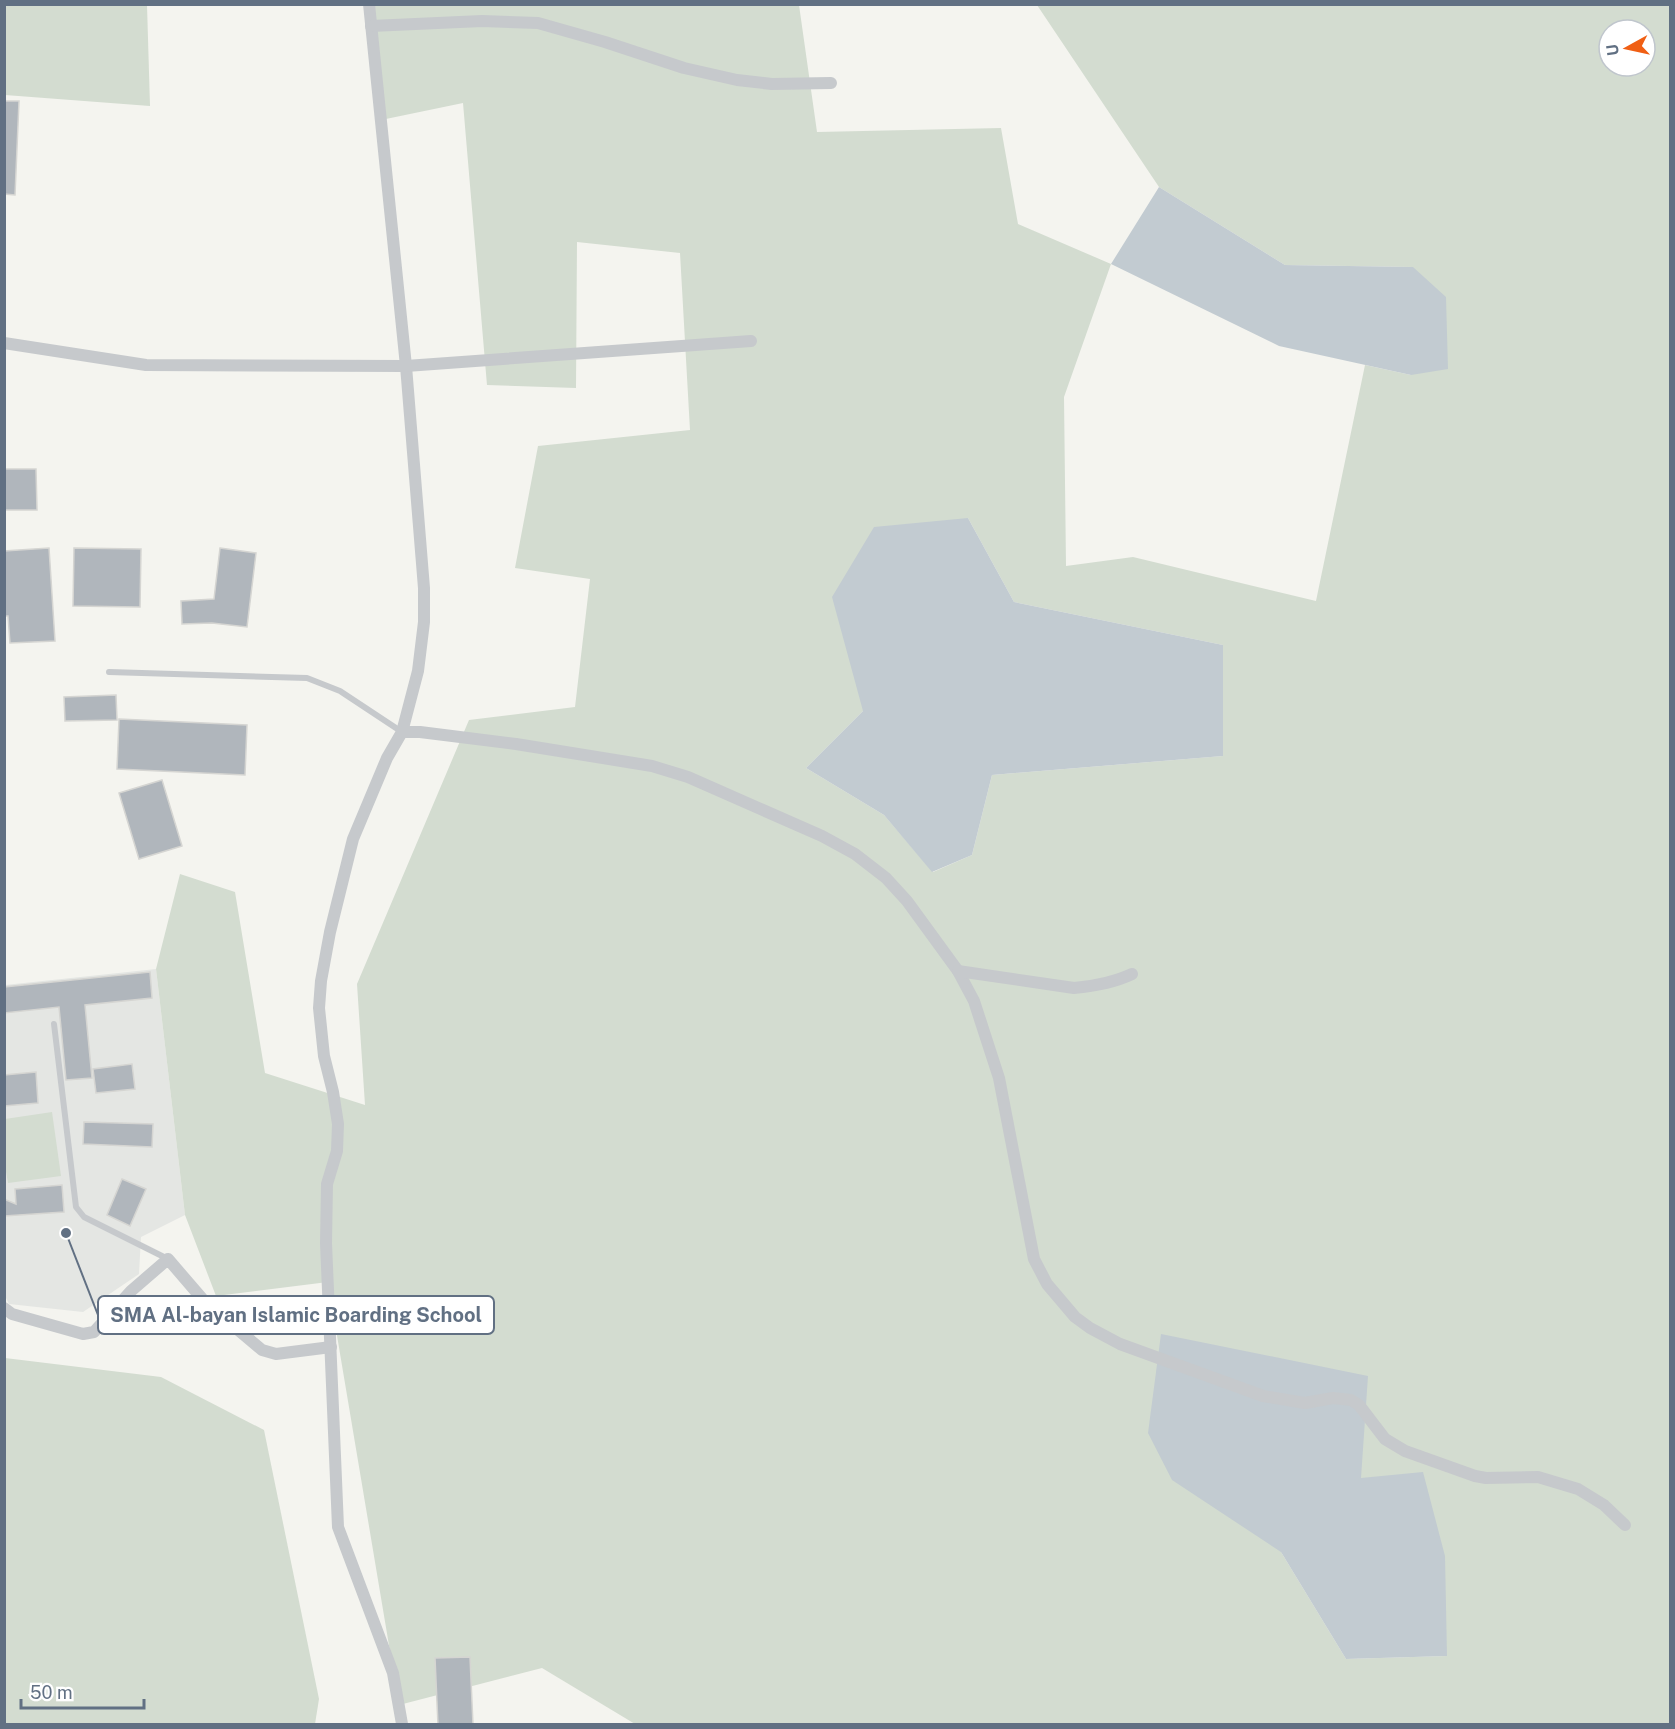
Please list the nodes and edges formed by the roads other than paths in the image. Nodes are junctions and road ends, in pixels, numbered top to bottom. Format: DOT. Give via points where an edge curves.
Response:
graph roads {
  1 [pos="369,4"];
  2 [pos="371,26"];
  3 [pos="831,83"];
  4 [pos="751,341"];
  5 [pos="4,343"];
  6 [pos="406,366"];
  7 [pos="109,672"];
  8 [pos="402,732"];
  9 [pos="958,971"];
  10 [pos="1132,974"];
  11 [pos="54,1024"];
  12 [pos="168,1259"];
  13 [pos="4,1308"];
  14 [pos="332,1347"];
  15 [pos="1625,1525"];
  16 [pos="402,1725"];
  1 -- 2 [label="street"];
  2 -- 3 [label="street" via="482,21 538,23 684,68 737,80"];
  2 -- 6 [label="street"];
  4 -- 6 [label="street"];
  5 -- 6 [label="street" via="146,365"];
  6 -- 8 [label="street" via="424,622 418,671"];
  7 -- 8 [label="lane" via="307,678 340,691"];
  8 -- 9 [label="street" via="527,746 652,766 688,777 855,854 907,901"];
  8 -- 14 [label="street" via="353,839 321,981 319,1008 324,1056 338,1124 337,1151 327,1184"];
  9 -- 10 [label="street" via="1074,988 1115,982"];
  9 -- 15 [label="street" via="974,1001 999,1078 1034,1259 1047,1284 1075,1317 1120,1344 1263,1396 1305,1403 1333,1398 1351,1400 1385,1439 1405,1451 1475,1476 1538,1477 1578,1489 1605,1505"];
  11 -- 12 [label="lane" via="76,1207 84,1217"];
  12 -- 13 [label="street" via="131,1291 94,1332 83,1334 12,1314"];
  12 -- 14 [label="street" via="206,1302 262,1350 276,1354"];
  14 -- 16 [label="street" via="338,1527 393,1673"];
}
